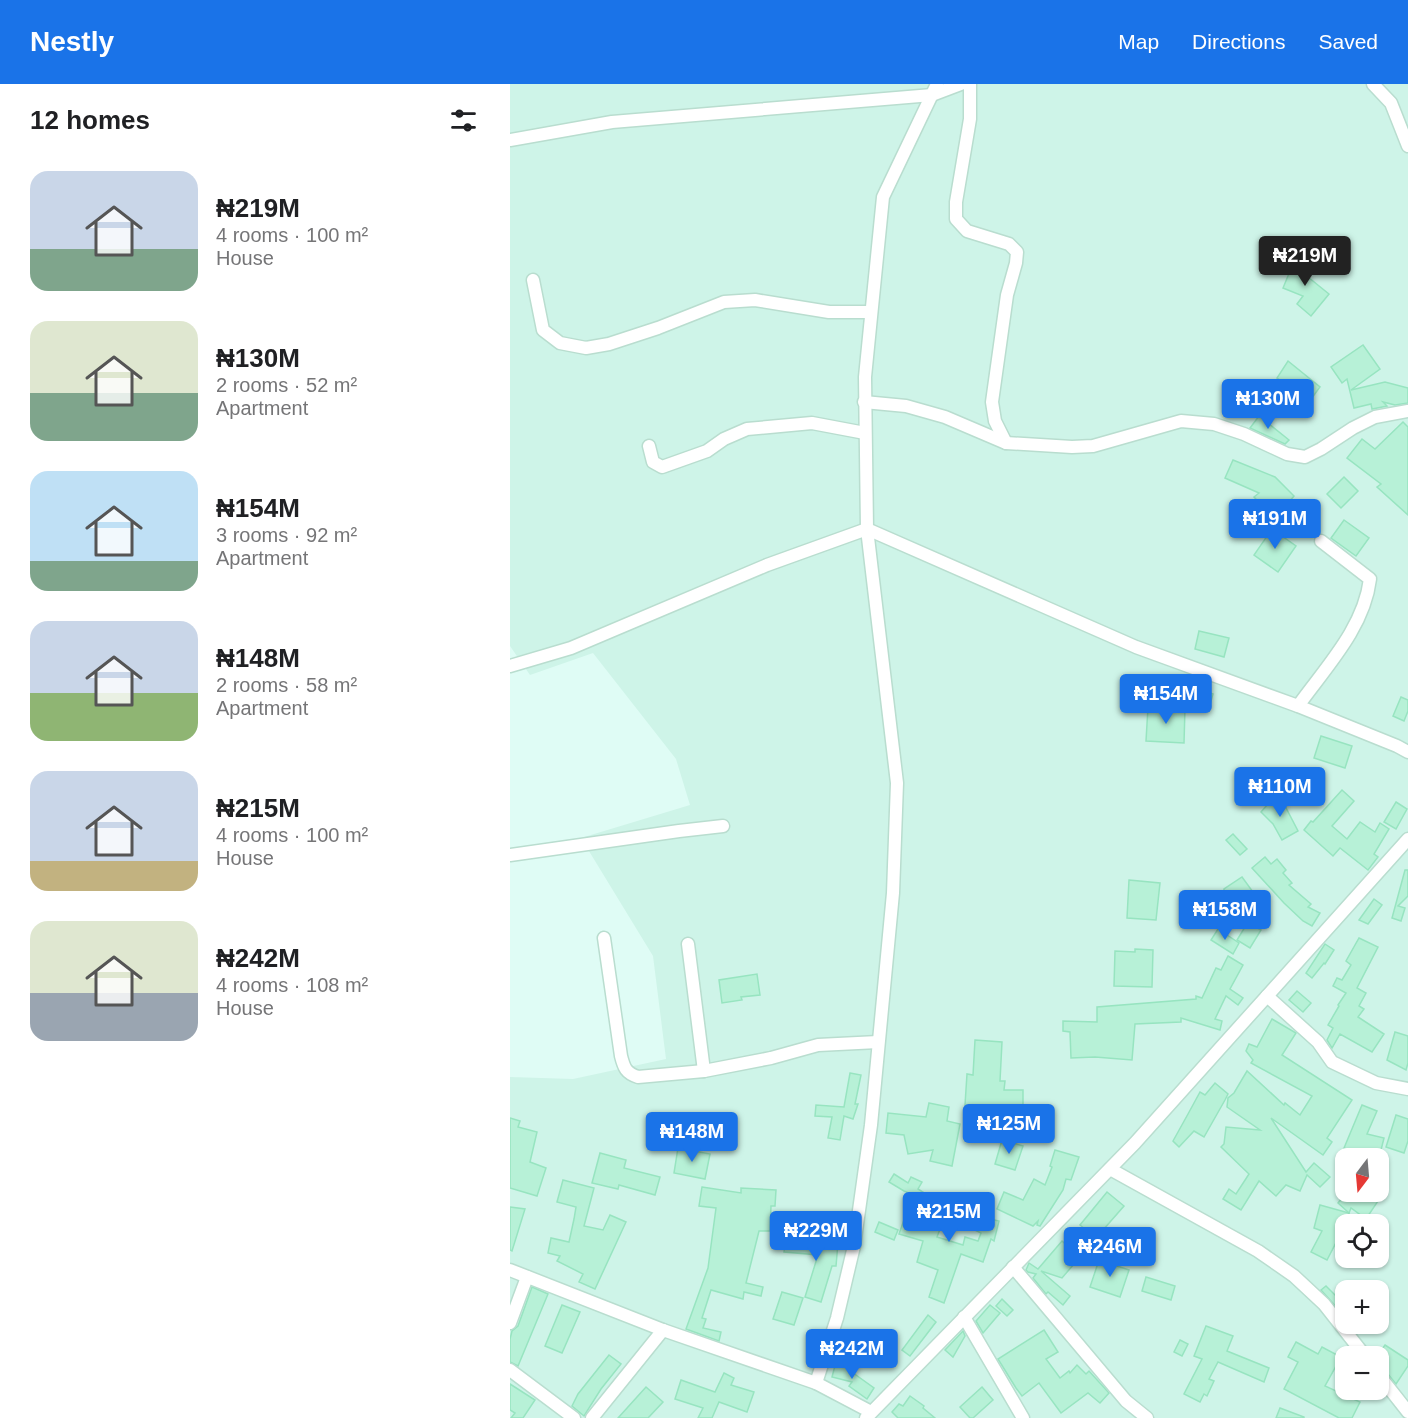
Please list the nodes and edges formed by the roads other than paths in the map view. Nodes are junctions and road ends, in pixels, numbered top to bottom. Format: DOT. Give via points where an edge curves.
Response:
graph roads {
  1 [pos="961,84"];
  2 [pos="970,84"];
  3 [pos="1373,84"];
  4 [pos="934,89"];
  5 [pos="510,140"];
  6 [pos="1408,146"];
  7 [pos="533,280"];
  8 [pos="872,312"];
  9 [pos="864,402"];
  10 [pos="1408,411"];
  11 [pos="865,433"];
  12 [pos="1006,443"];
  13 [pos="649,446"];
  14 [pos="867,529"];
  15 [pos="1321,541"];
  16 [pos="510,666"];
  17 [pos="1298,706"];
  18 [pos="1408,753"];
  19 [pos="723,826"];
  20 [pos="1408,839"];
  21 [pos="510,855"];
  22 [pos="604,938"];
  23 [pos="688,944"];
  24 [pos="1267,996"];
  25 [pos="878,1042"];
  26 [pos="704,1071"];
  27 [pos="1408,1089"];
  28 [pos="1110,1169"];
  29 [pos="1013,1267"];
  30 [pos="510,1270"];
  31 [pos="527,1277"];
  32 [pos="963,1317"];
  33 [pos="510,1323"];
  34 [pos="663,1330"];
  35 [pos="1357,1346"];
  36 [pos="510,1370"];
  37 [pos="816,1383"];
  38 [pos="1389,1388"];
  39 [pos="1408,1412"];
  40 [pos="868,1415"];
  41 [pos="574,1418"];
  42 [pos="592,1418"];
  43 [pos="1023,1418"];
  44 [pos="1147,1418"];
  1 -- 4 [label="street"];
  2 -- 12 [label="street" via="970,119 956,219 967,231 1009,244 1017,252 992,402 995,421"];
  3 -- 6 [label="street" via="1391,103"];
  4 -- 5 [label="street" via="612,122"];
  4 -- 8 [label="street" via="883,197"];
  7 -- 8 [label="street" via="543,330 560,344 586,348 658,328 724,302 755,300 829,312"];
  8 -- 9 [label="street"];
  9 -- 11 [label="street"];
  9 -- 12 [label="street" via="906,406 945,417"];
  10 -- 12 [label="street" via="1375,417 1305,457 1287,454 1214,424 1181,421 1094,446"];
  11 -- 13 [label="street" via="812,423 747,429 707,451 662,467 653,462"];
  11 -- 14 [label="street"];
  14 -- 16 [label="street" via="767,565 571,648"];
  14 -- 17 [label="street" via="1136,647"];
  14 -- 25 [label="street" via="897,783 893,894"];
  15 -- 17 [label="street" via="1370,579 1368,595 1347,640"];
  17 -- 18 [label="street"];
  19 -- 21 [label="street"];
  20 -- 24 [label="street"];
  22 -- 26 [label="street" via="625,1070 638,1077"];
  23 -- 26 [label="street"];
  24 -- 27 [label="street" via="1318,1042 1332,1062 1376,1083"];
  24 -- 28 [label="street"];
  25 -- 26 [label="street" via="818,1045"];
  25 -- 37 [label="street" via="854,1246"];
  28 -- 29 [label="street"];
  28 -- 35 [label="street" via="1258,1251 1294,1276 1324,1304"];
  29 -- 32 [label="street"];
  29 -- 44 [label="street" via="1126,1401"];
  30 -- 31 [label="street"];
  31 -- 33 [label="street"];
  31 -- 34 [label="street"];
  32 -- 40 [label="street"];
  32 -- 43 [label="street"];
  34 -- 37 [label="street"];
  34 -- 42 [label="street"];
  36 -- 41 [label="street"];
  37 -- 40 [label="street"];
  38 -- 39 [label="street"];
}
